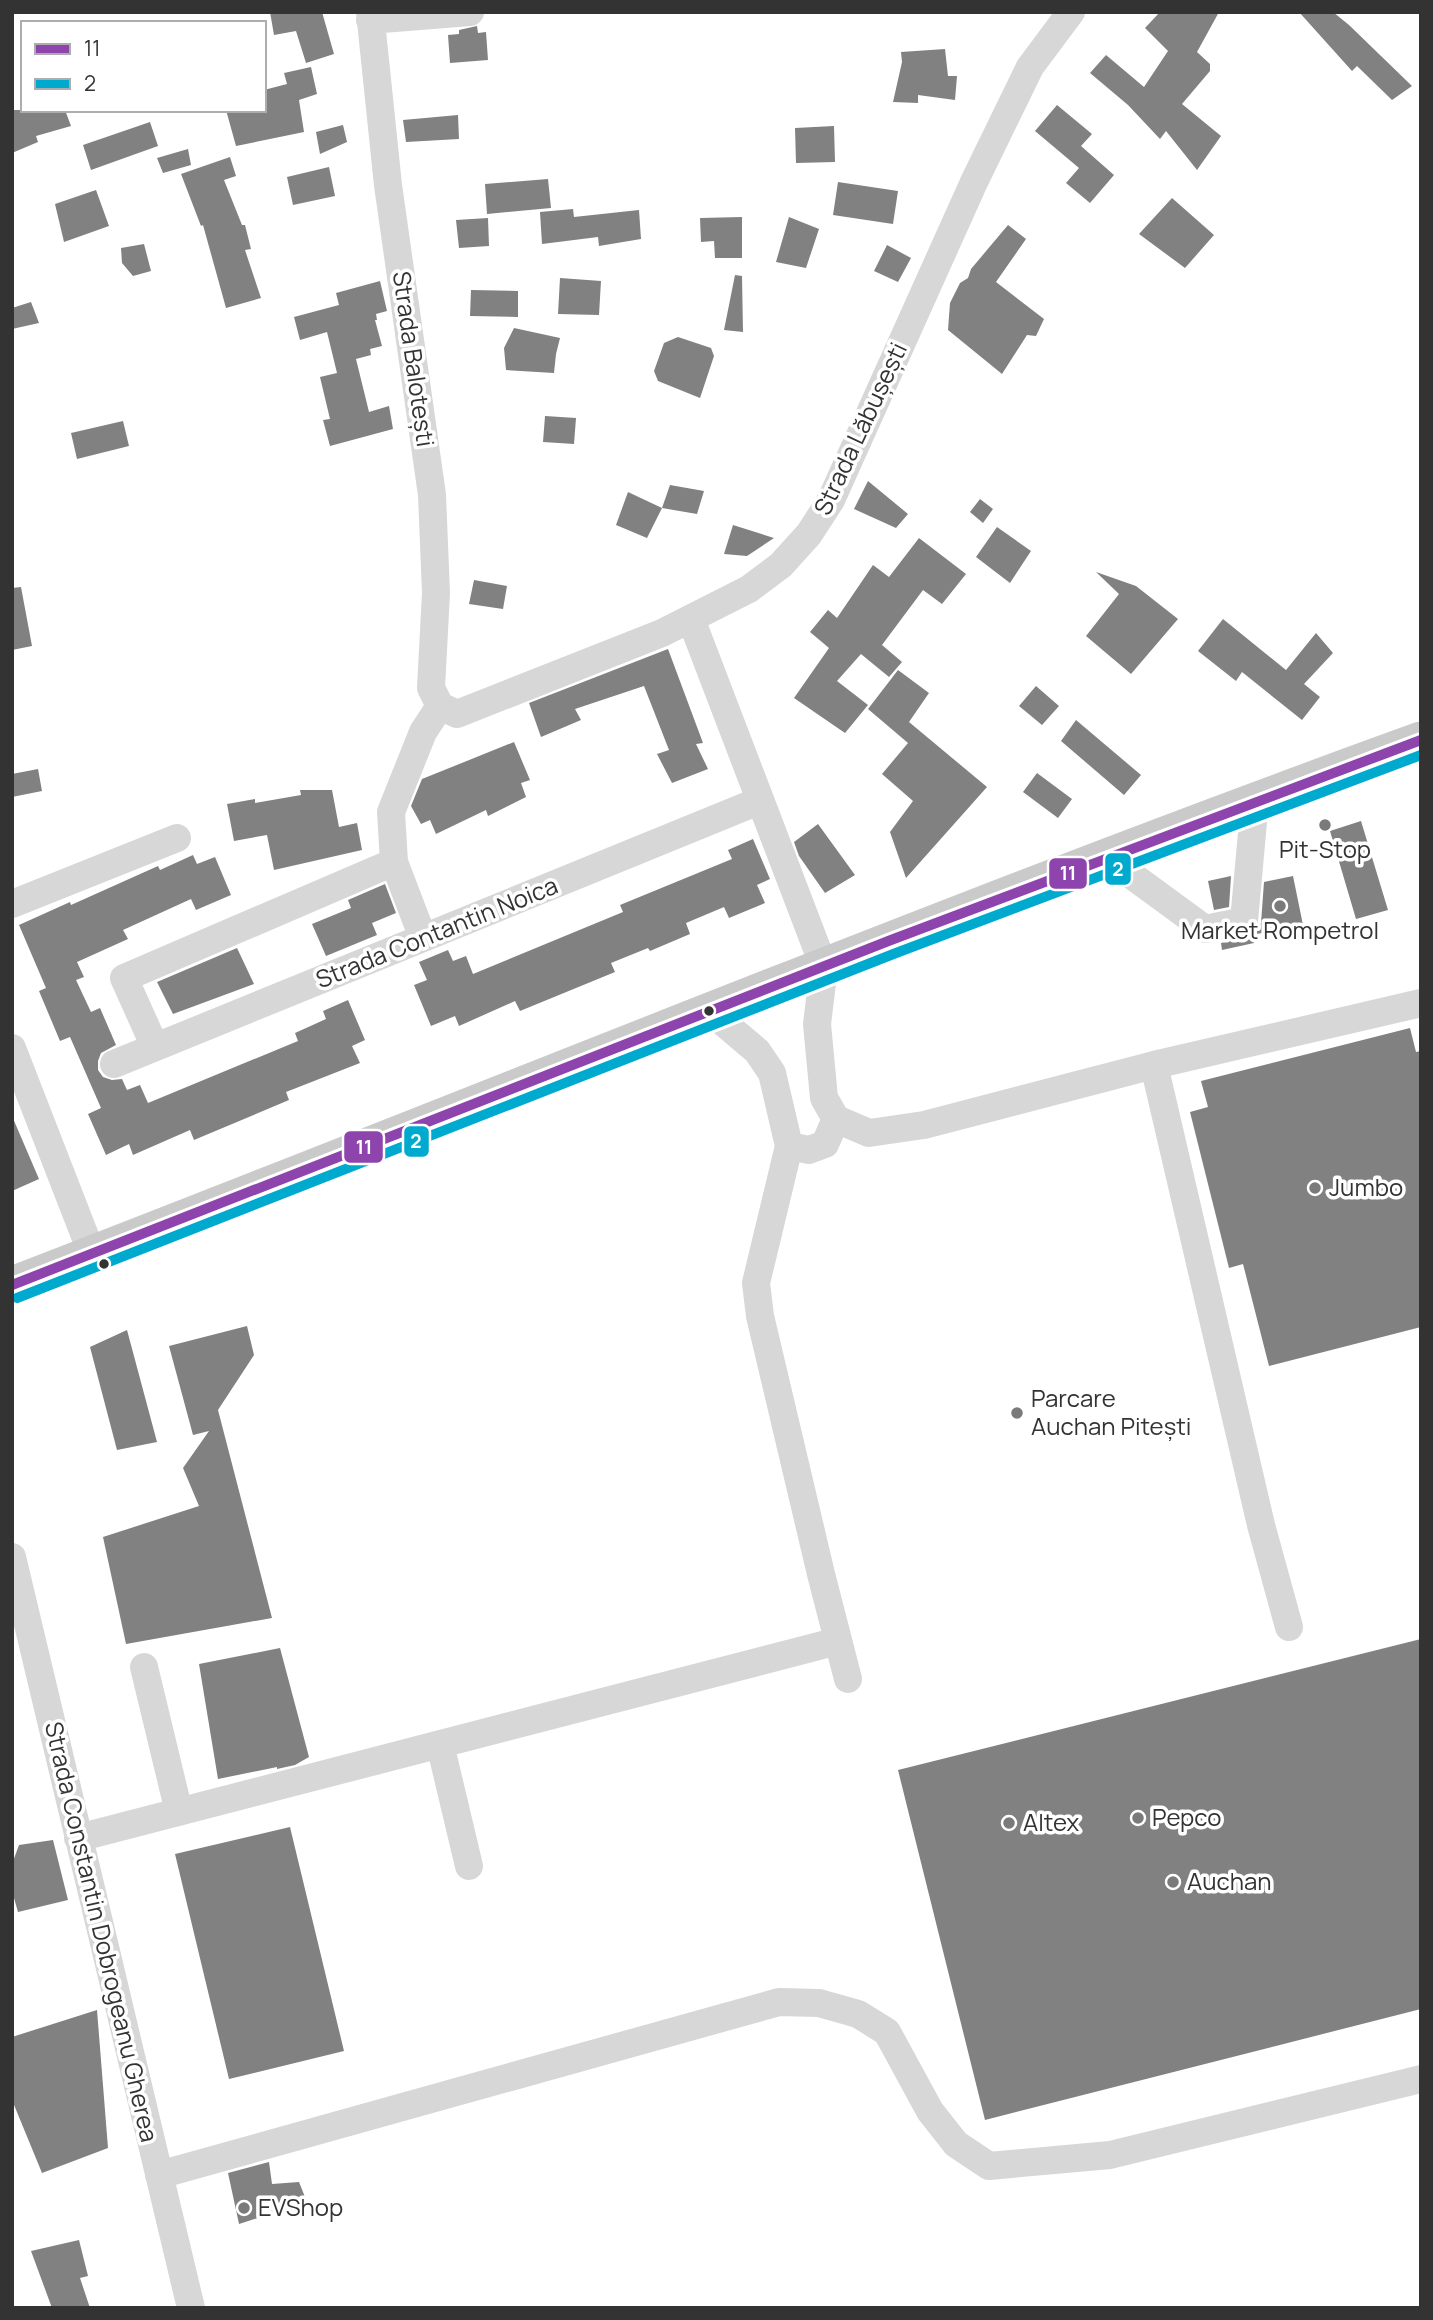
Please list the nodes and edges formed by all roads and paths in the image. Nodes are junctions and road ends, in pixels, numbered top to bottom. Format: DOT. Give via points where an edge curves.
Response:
graph roads {
  1 [pos="470,12"];
  2 [pos="1071,12"];
  3 [pos="370,16"];
  4 [pos="691,619"];
  5 [pos="440,706"];
  6 [pos="1421,740"];
  7 [pos="1255,800"];
  8 [pos="759,801"];
  9 [pos="177,838"];
  10 [pos="1108,858"];
  11 [pos="394,862"];
  12 [pos="12,904"];
  13 [pos="423,938"];
  14 [pos="824,967"];
  15 [pos="1421,1003"];
  16 [pos="711,1012"];
  17 [pos="155,1047"];
  18 [pos="12,1048"];
  19 [pos="114,1064"];
  20 [pos="1154,1065"];
  21 [pos="836,1119"];
  22 [pos="789,1146"];
  23 [pos="92,1254"];
  24 [pos="12,1284"];
  25 [pos="12,1557"];
  26 [pos="1289,1627"];
  27 [pos="838,1641"];
  28 [pos="145,1667"];
  29 [pos="848,1679"];
  30 [pos="440,1744"];
  31 [pos="179,1812"];
  32 [pos="78,1838"];
  33 [pos="469,1866"];
  34 [pos="1421,2079"];
  35 [pos="159,2175"];
  36 [pos="191,2308"];
  1 -- 3 [label="street"];
  2 -- 4 [label="street, Strada Lăbușești" via="1030,66 831,500 781,565 749,589"];
  3 -- 5 [label="street, Strada Balotești" via="390,199 432,495 436,593 431,688"];
  4 -- 5 [label="street" via="467,711 457,714"];
  4 -- 8 [label="street"];
  5 -- 11 [label="street" via="423,732 391,812"];
  6 -- 7 [label="main road"];
  7 -- 10 [label="main road"];
  7 -- 10 [label="street" via="1244,921 1205,929"];
  8 -- 13 [label="street, Strada Contantin Noica"];
  8 -- 14 [label="street"];
  9 -- 12 [label="street"];
  10 -- 14 [label="main road"];
  11 -- 13 [label="street"];
  11 -- 17 [label="street" via="124,978"];
  13 -- 17 [label="street, Strada Contantin Noica"];
  14 -- 16 [label="main road"];
  14 -- 21 [label="street" via="818,1053 824,1098"];
  15 -- 20 [label="street"];
  16 -- 22 [label="street" via="757,1051 772,1073"];
  16 -- 23 [label="main road"];
  17 -- 19 [label="street, Strada Contantin Noica"];
  18 -- 23 [label="street"];
  20 -- 21 [label="street" via="914,1127 869,1133"];
  20 -- 26 [label="street"];
  21 -- 22 [label="street" via="825,1144 809,1150"];
  22 -- 27 [label="street" via="756,1283"];
  23 -- 24 [label="main road"];
  25 -- 32 [label="street, Strada Constantin Dobrogeanu Gherea"];
  27 -- 29 [label="street"];
  27 -- 30 [label="street"];
  28 -- 31 [label="street"];
  30 -- 31 [label="street"];
  30 -- 33 [label="street"];
  31 -- 32 [label="street"];
  32 -- 35 [label="street, Strada Constantin Dobrogeanu Gherea"];
  34 -- 35 [label="street" via="1111,2155 989,2166 957,2144 930,2111 887,2032 859,2014 820,2003 779,2002"];
  35 -- 36 [label="street, Strada Constantin Dobrogeanu Gherea"];
}
